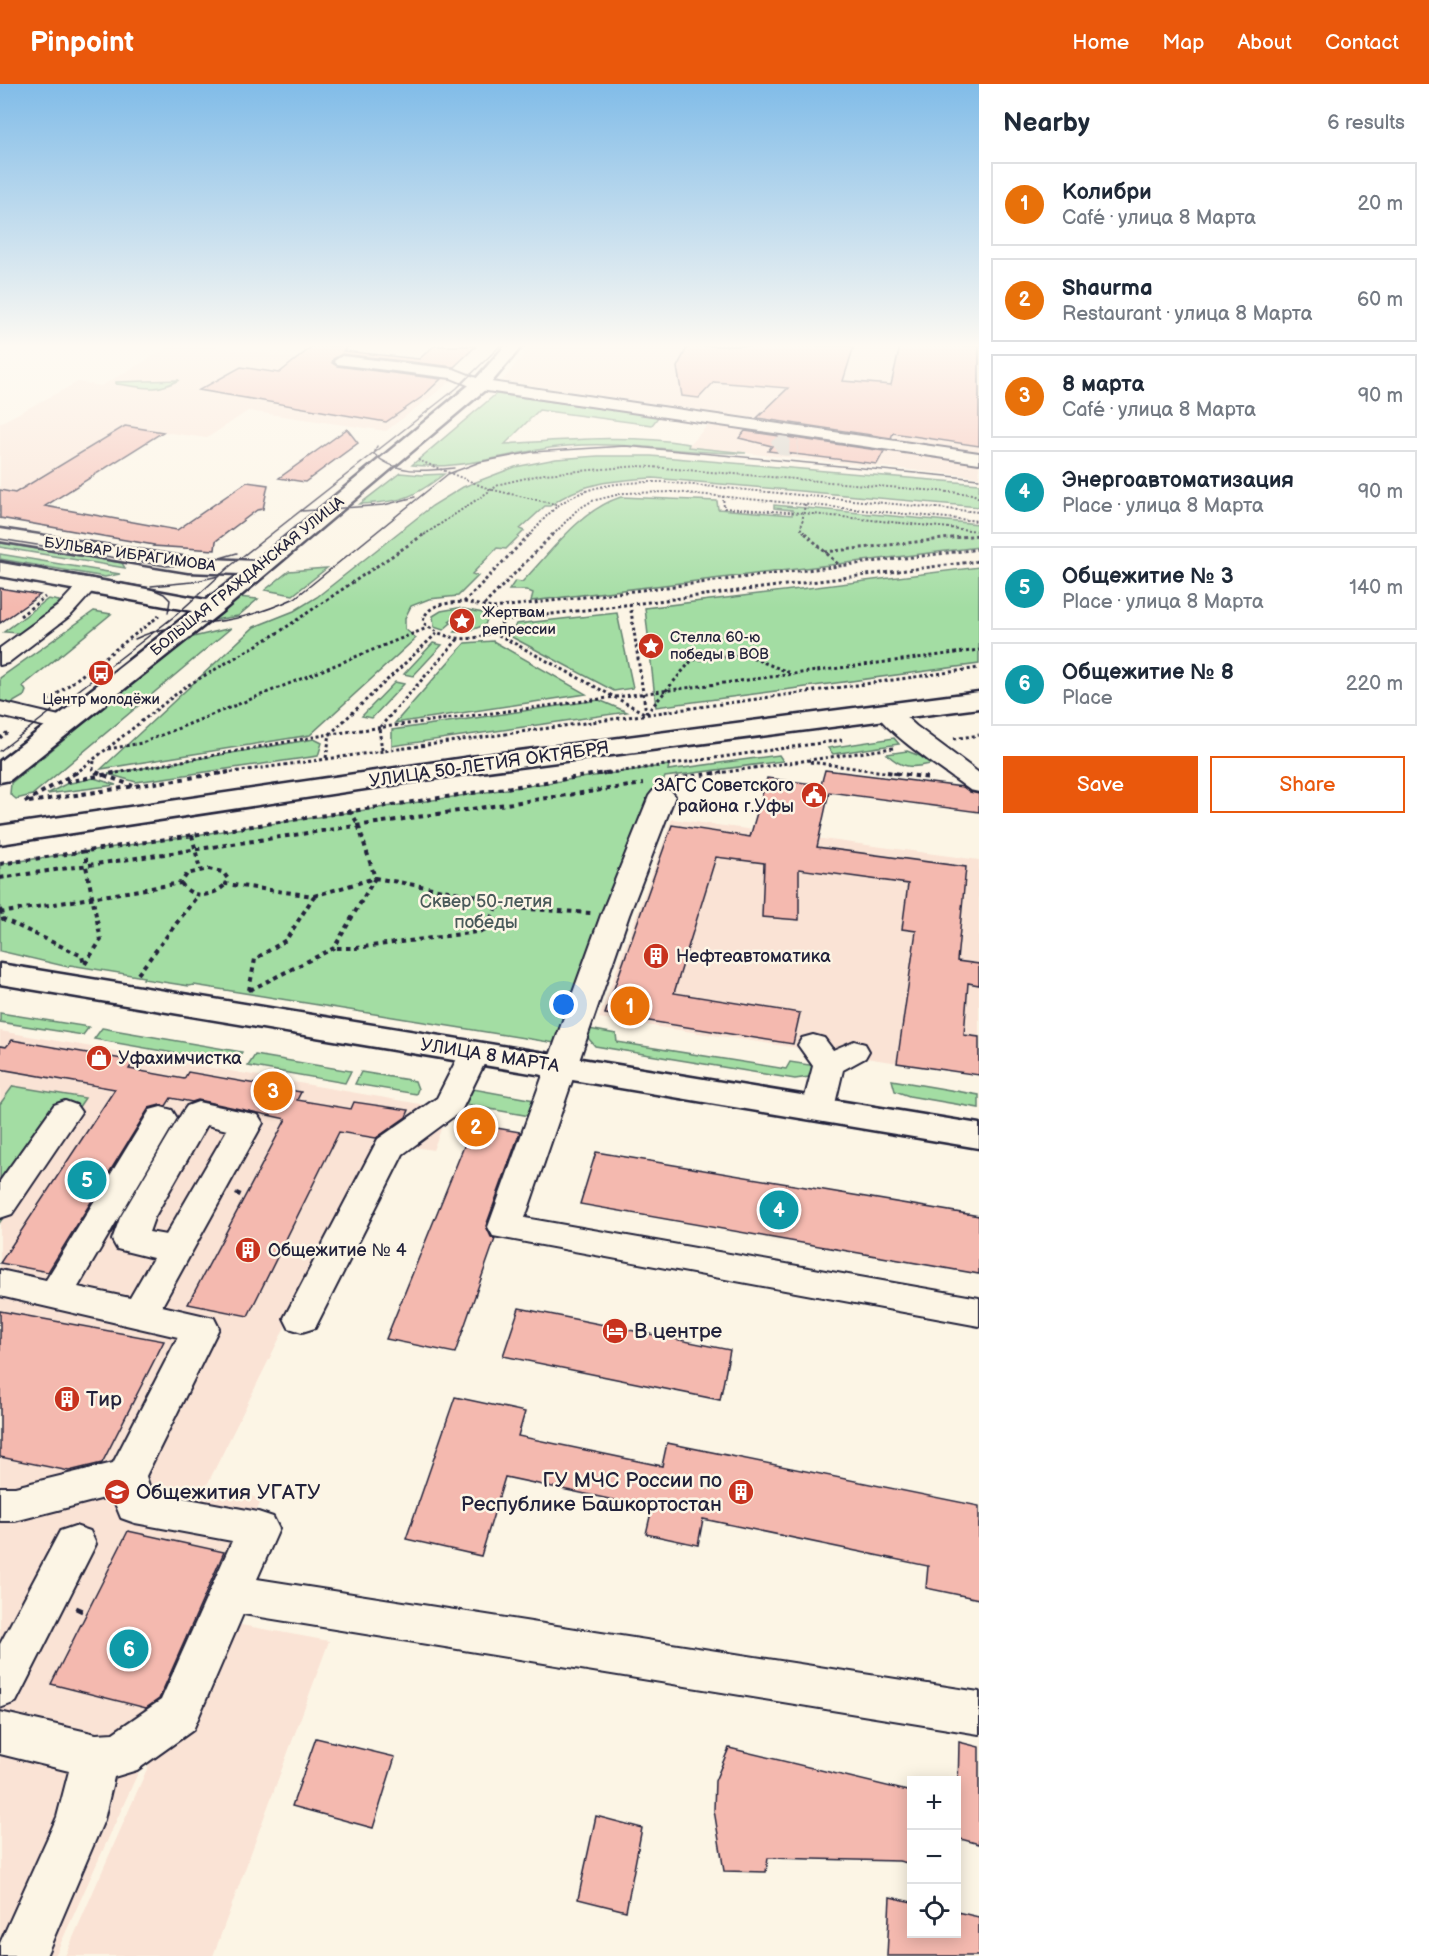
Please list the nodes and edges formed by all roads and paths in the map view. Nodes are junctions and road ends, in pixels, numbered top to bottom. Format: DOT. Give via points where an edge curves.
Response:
graph roads {
  1 [pos="422,433"];
  2 [pos="792,433"];
  3 [pos="838,437"];
  4 [pos="798,448"];
  5 [pos="979,458"];
  6 [pos="415,459"];
  7 [pos="489,489"];
  8 [pos="723,496"];
  9 [pos="979,498"];
  10 [pos="805,504"];
  11 [pos="560,505"];
  12 [pos="979,512"];
  13 [pos="803,513"];
  14 [pos="979,521"];
  15 [pos="979,533"];
  16 [pos="0,535"];
  17 [pos="979,549"];
  18 [pos="825,552"];
  19 [pos="979,561"];
  20 [pos="840,566"];
  21 [pos="0,568"];
  22 [pos="261,568"];
  23 [pos="89,584"];
  24 [pos="53,590"];
  25 [pos="464,602"];
  26 [pos="630,604"];
  27 [pos="484,605"];
  28 [pos="212,608"];
  29 [pos="494,608"];
  30 [pos="165,611"];
  31 [pos="18,617"];
  32 [pos="504,620"];
  33 [pos="427,628"];
  34 [pos="493,632"];
  35 [pos="437,633"];
  36 [pos="460,637"];
  37 [pos="979,650"];
  38 [pos="0,658"];
  39 [pos="979,668"];
  40 [pos="793,674"];
  41 [pos="668,688"];
  42 [pos="642,692"];
  43 [pos="612,696"];
  44 [pos="979,700"];
  45 [pos="0,709"];
  46 [pos="886,711"];
  47 [pos="646,714"];
  48 [pos="29,716"];
  49 [pos="64,724"];
  50 [pos="379,728"];
  51 [pos="330,734"];
  52 [pos="979,735"];
  53 [pos="0,738"];
  54 [pos="850,739"];
  55 [pos="924,743"];
  56 [pos="106,750"];
  57 [pos="382,750"];
  58 [pos="326,758"];
  59 [pos="95,760"];
  60 [pos="803,761"];
  61 [pos="0,774"];
  62 [pos="98,774"];
  63 [pos="932,778"];
  64 [pos="63,782"];
  65 [pos="979,784"];
  66 [pos="135,786"];
  67 [pos="658,787"];
  68 [pos="351,812"];
  69 [pos="358,824"];
  70 [pos="0,835"];
  71 [pos="192,835"];
  72 [pos="196,849"];
  73 [pos="86,851"];
  74 [pos="0,864"];
  75 [pos="86,866"];
  76 [pos="200,870"];
  77 [pos="0,878"];
  78 [pos="375,878"];
  79 [pos="181,883"];
  80 [pos="226,884"];
  81 [pos="198,895"];
  82 [pos="314,896"];
  83 [pos="93,897"];
  84 [pos="496,907"];
  85 [pos="0,911"];
  86 [pos="615,915"];
  87 [pos="334,948"];
  88 [pos="84,965"];
  89 [pos="93,966"];
  90 [pos="131,973"];
  91 [pos="0,974"];
  92 [pos="137,974"];
  93 [pos="146,976"];
  94 [pos="241,998"];
  95 [pos="475,1052"];
  96 [pos="832,1054"];
  97 [pos="561,1066"];
  98 [pos="818,1108"];
  99 [pos="65,1112"];
  100 [pos="161,1118"];
  101 [pos="979,1136"];
  102 [pos="0,1206"];
  103 [pos="175,1250"];
  104 [pos="0,1283"];
  105 [pos="54,1295"];
  106 [pos="979,1312"];
  107 [pos="139,1314"];
  108 [pos="302,1318"];
  109 [pos="126,1476"];
  110 [pos="0,1503"];
  111 [pos="75,1544"];
  112 [pos="231,1593"];
  113 [pos="0,1688"];
  114 [pos="979,1713"];
  115 [pos="0,1733"];
  116 [pos="96,1756"];
  117 [pos="20,1956"];
  1 -- 22 [label="main road, БОЛЬШАЯ ГРАЖДАНСКАЯ УЛИЦА"];
  2 -- 3 [label="street"];
  3 -- 4 [label="street" via="818,447"];
  3 -- 5 [label="street"];
  6 -- 7 [label="path"];
  7 -- 9 [label="path" via="544,474 639,466 973,494"];
  7 -- 11 [label="path"];
  7 -- 56 [label="path" via="279,632 184,687"];
  8 -- 10 [label="path"];
  8 -- 13 [label="path" via="724,508"];
  8 -- 27 [label="path" via="647,491 592,501 577,510"];
  10 -- 13 [label="path"];
  10 -- 14 [label="path"];
  11 -- 12 [label="path" via="603,486 662,482"];
  11 -- 25 [label="path"];
  13 -- 15 [label="path"];
  13 -- 18 [label="path" via="801,529"];
  15 -- 18 [label="path"];
  16 -- 22 [label="main road, БУЛЬВАР ИБРАГИМОВА" via="192,565"];
  17 -- 20 [label="path"];
  18 -- 20 [label="path"];
  19 -- 26 [label="path"];
  20 -- 29 [label="path"];
  21 -- 23 [label="main road, БУЛЬВАР ИБРАГИМОВА"];
  22 -- 28 [label="main road, БОЛЬШАЯ ГРАЖДАНСКАЯ УЛИЦА"];
  23 -- 28 [label="main road, БУЛЬВАР ИБРАГИМОВА"];
  23 -- 38 [label="street" via="65,610"];
  24 -- 31 [label="path"];
  25 -- 27 [label="path"];
  25 -- 33 [label="path" via="432,609 424,616"];
  26 -- 32 [label="path"];
  26 -- 42 [label="path"];
  27 -- 29 [label="path"];
  28 -- 49 [label="main road, БОЛЬШАЯ ГРАЖДАНСКАЯ УЛИЦА"];
  29 -- 32 [label="path"];
  30 -- 48 [label="path"];
  32 -- 34 [label="path"];
  33 -- 35 [label="path"];
  33 -- 56 [label="path" via="142,743"];
  34 -- 36 [label="path"];
  34 -- 43 [label="path"];
  35 -- 36 [label="path"];
  35 -- 51 [label="path"];
  36 -- 50 [label="path"];
  37 -- 40 [label="path"];
  39 -- 47 [label="path"];
  40 -- 41 [label="path"];
  40 -- 41 [label="path" via="744,655 692,660"];
  41 -- 42 [label="path"];
  41 -- 47 [label="path"];
  42 -- 43 [label="path"];
  42 -- 47 [label="path"];
  43 -- 47 [label="path"];
  43 -- 50 [label="path"];
  44 -- 46 [label="main road, УЛИЦА 50-ЛЕТИЯ ОКТЯБРЯ"];
  45 -- 48 [label="street"];
  46 -- 55 [label="street"];
  46 -- 70 [label="main road, УЛИЦА 50-ЛЕТИЯ ОКТЯБРЯ" via="471,765"];
  47 -- 57 [label="path"];
  48 -- 49 [label="street"];
  48 -- 53 [label="path"];
  49 -- 61 [label="main road, БОЛЬШАЯ ГРАЖДАНСКАЯ УЛИЦА"];
  50 -- 51 [label="path"];
  50 -- 57 [label="path"];
  51 -- 58 [label="path"];
  51 -- 62 [label="path"];
  52 -- 55 [label="path"];
  54 -- 68 [label="path"];
  55 -- 60 [label="path"];
  55 -- 65 [label="street"];
  56 -- 59 [label="path"];
  57 -- 58 [label="path"];
  58 -- 66 [label="path"];
  59 -- 62 [label="path" via="93,769"];
  59 -- 64 [label="path"];
  60 -- 63 [label="path"];
  60 -- 67 [label="path"];
  62 -- 64 [label="path"];
  62 -- 66 [label="path"];
  64 -- 66 [label="path" via="25,802"];
  67 -- 69 [label="path"];
  67 -- 86 [label="street"];
  68 -- 69 [label="path"];
  68 -- 71 [label="path"];
  69 -- 72 [label="path"];
  69 -- 78 [label="path"];
  71 -- 72 [label="path"];
  71 -- 73 [label="path"];
  72 -- 75 [label="path"];
  72 -- 76 [label="path"];
  73 -- 74 [label="path"];
  73 -- 75 [label="path"];
  75 -- 77 [label="path"];
  75 -- 83 [label="path"];
  76 -- 79 [label="path" via="187,874"];
  76 -- 80 [label="path" via="223,873 228,879"];
  78 -- 82 [label="path"];
  78 -- 84 [label="path" via="500,900"];
  78 -- 87 [label="path"];
  79 -- 81 [label="path" via="188,892"];
  79 -- 83 [label="path"];
  80 -- 81 [label="path" via="219,892"];
  80 -- 82 [label="path"];
  81 -- 92 [label="path"];
  82 -- 94 [label="path" via="286,940 255,959"];
  83 -- 85 [label="path"];
  83 -- 88 [label="path" via="101,939"];
  84 -- 86 [label="path"];
  84 -- 87 [label="path" via="483,931"];
  85 -- 88 [label="path" via="3,919 82,956"];
  86 -- 97 [label="street"];
  87 -- 94 [label="path"];
  88 -- 89 [label="path"];
  90 -- 92 [label="path"];
  91 -- 94 [label="main road, УЛИЦА 8 МАРТА"];
  92 -- 93 [label="path"];
  94 -- 95 [label="main road, УЛИЦА 8 МАРТА"];
  95 -- 97 [label="main road, УЛИЦА 8 МАРТА"];
  95 -- 108 [label="street" via="450,1104 390,1147"];
  96 -- 98 [label="street"];
  97 -- 98 [label="main road, УЛИЦА 8 МАРТА"];
  97 -- 106 [label="street" via="505,1227"];
  98 -- 101 [label="main road, УЛИЦА 8 МАРТА"];
  99 -- 102 [label="street"];
  100 -- 105 [label="street"];
  103 -- 107 [label="street"];
  104 -- 105 [label="street"];
  105 -- 107 [label="street"];
  107 -- 109 [label="street" via="201,1328"];
  109 -- 110 [label="street" via="15,1504"];
  109 -- 112 [label="street" via="135,1506 258,1529"];
  111 -- 113 [label="street"];
  112 -- 114 [label="street"];
  112 -- 116 [label="street" via="177,1715 121,1755"];
  115 -- 116 [label="street"];
  116 -- 117 [label="street" via="80,1820"];
}
